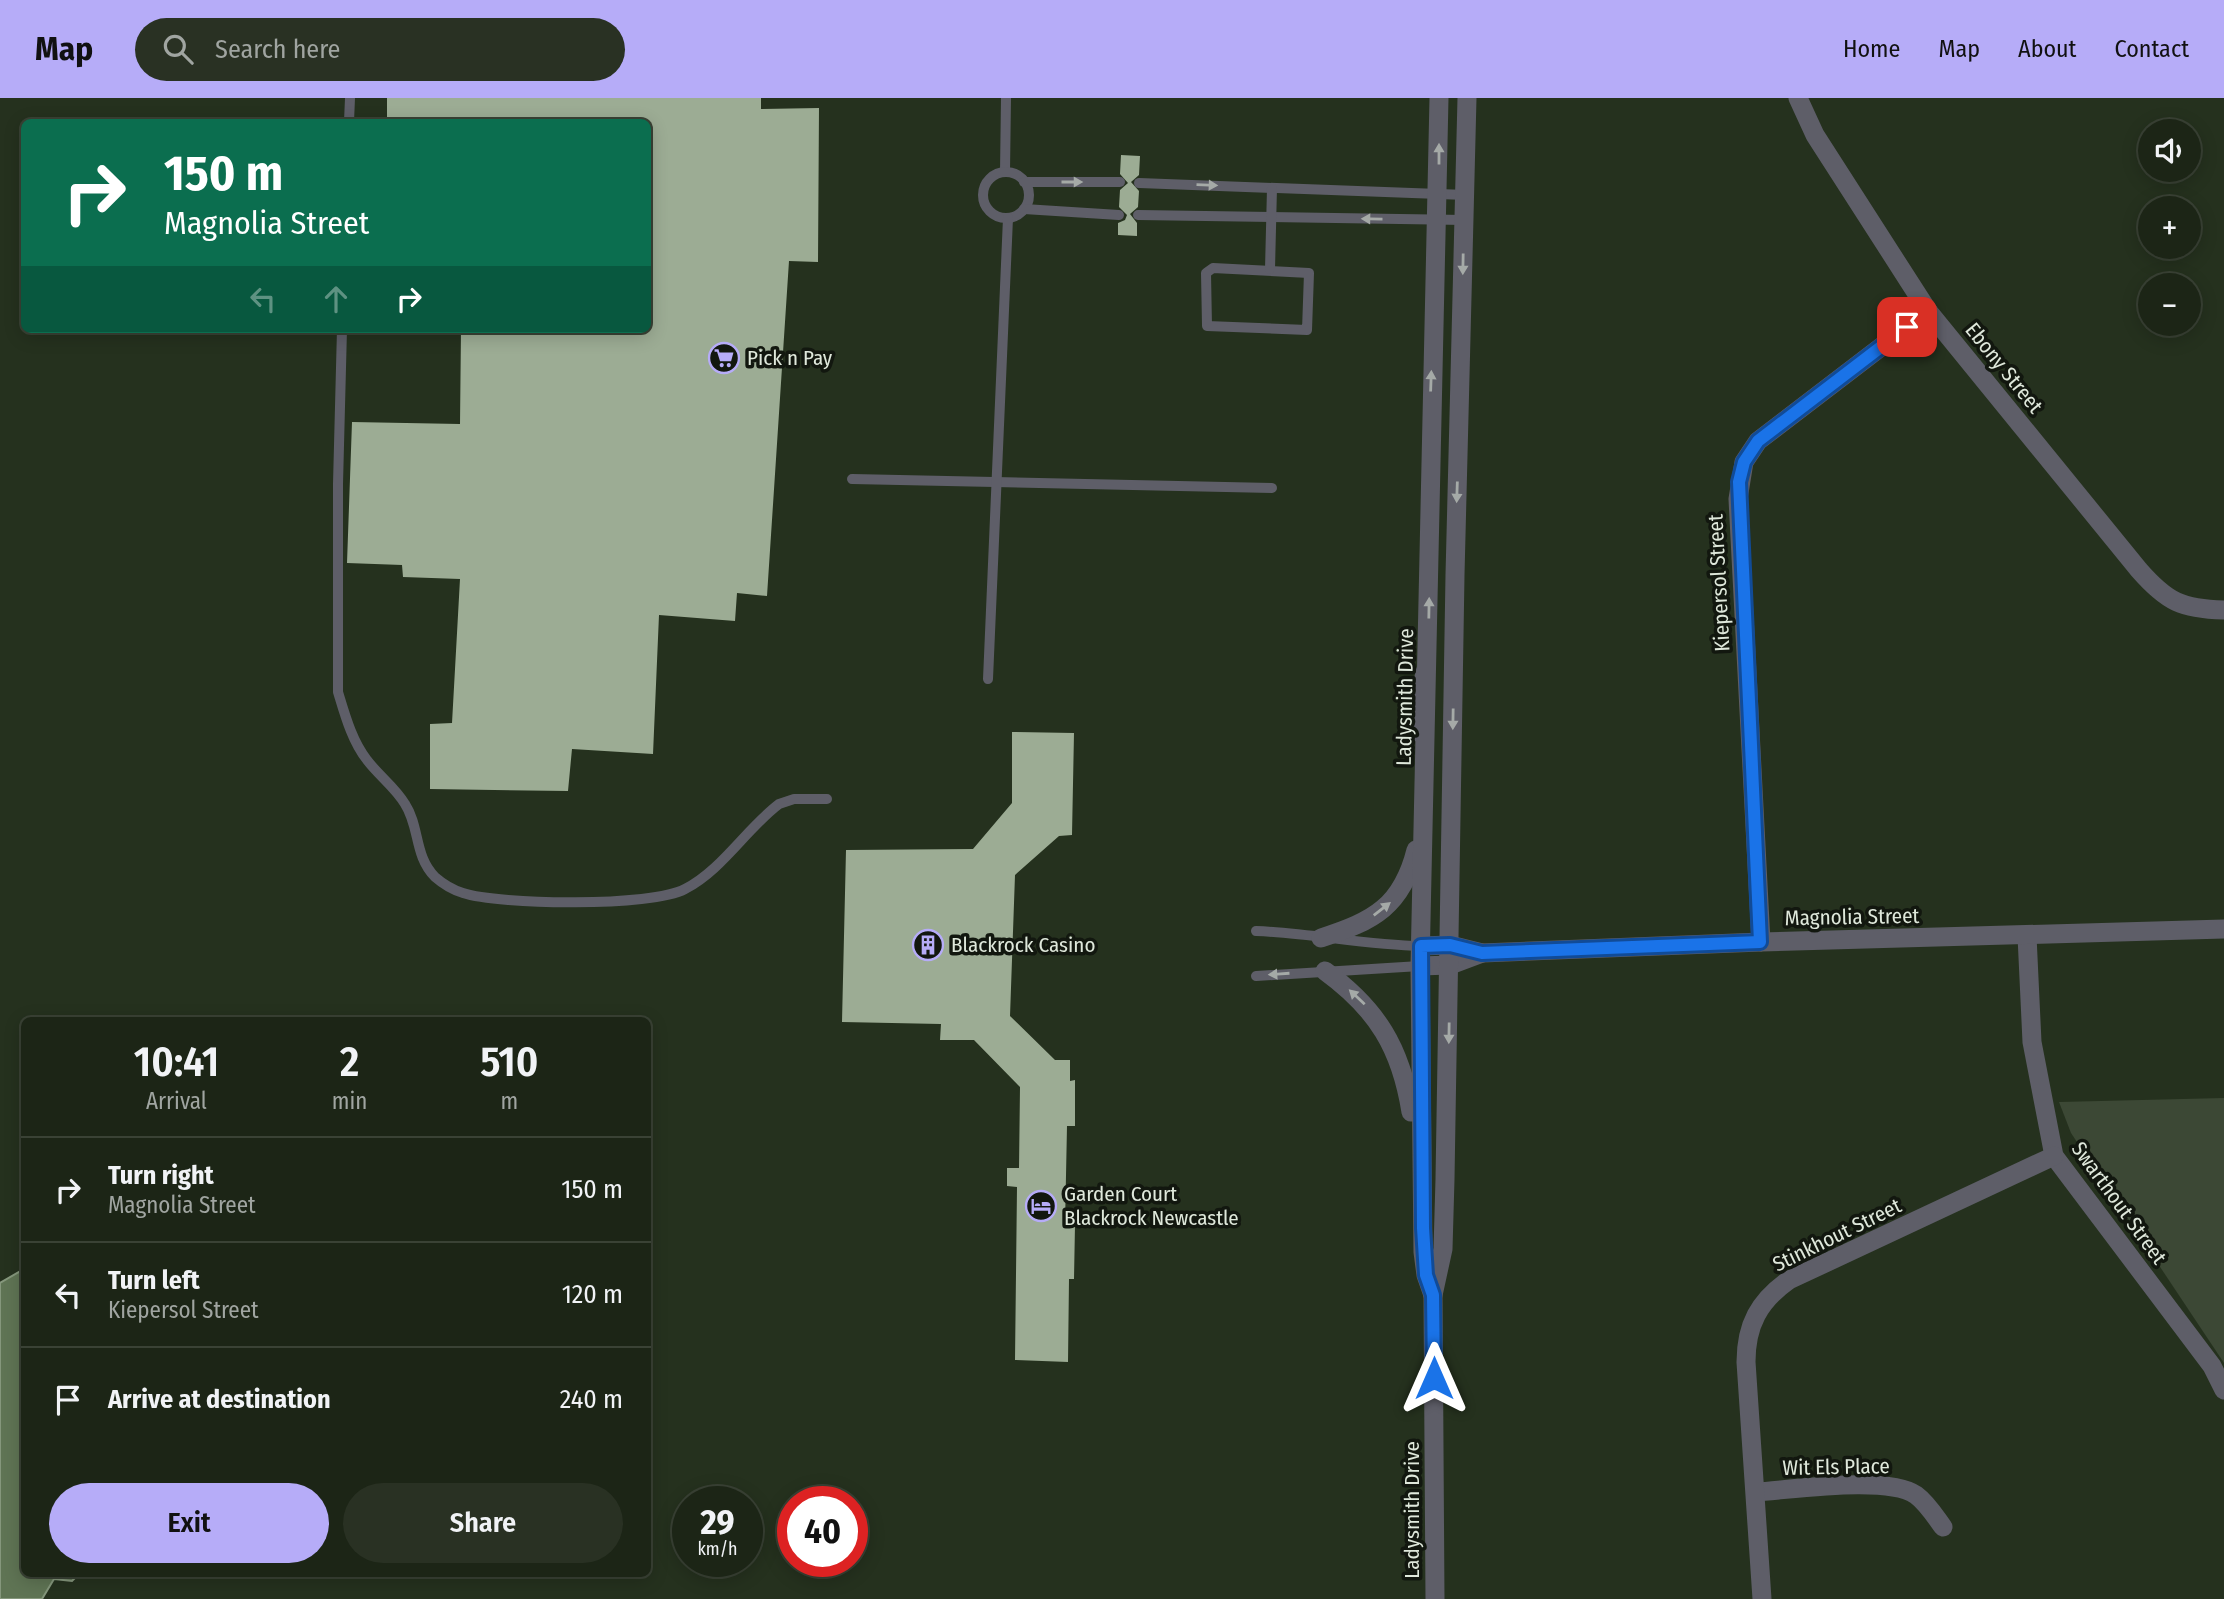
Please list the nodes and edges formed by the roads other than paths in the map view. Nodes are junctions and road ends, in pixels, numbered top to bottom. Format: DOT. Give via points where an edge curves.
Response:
graph roads {
  1 [pos="349,98"];
  2 [pos="1006,98"];
  3 [pos="1439,98"];
  4 [pos="1467,98"];
  5 [pos="1798,98"];
  6 [pos="349,119"];
  7 [pos="1005,172"];
  8 [pos="1024,182"];
  9 [pos="1120,182"];
  10 [pos="1139,183"];
  11 [pos="1272,188"];
  12 [pos="1438,194"];
  13 [pos="1466,195"];
  14 [pos="1024,209"];
  15 [pos="1119,215"];
  16 [pos="1138,215"];
  17 [pos="1272,217"];
  18 [pos="1008,218"];
  19 [pos="1439,219"];
  20 [pos="1465,220"];
  21 [pos="1270,270"];
  22 [pos="1928,311"];
  23 [pos="342,333"];
  24 [pos="852,479"];
  25 [pos="997,481"];
  26 [pos="1272,488"];
  27 [pos="2224,610"];
  28 [pos="988,680"];
  29 [pos="1426,796"];
  30 [pos="827,799"];
  31 [pos="2224,929"];
  32 [pos="1256,931"];
  33 [pos="2027,936"];
  34 [pos="1321,938"];
  35 [pos="1760,942"];
  36 [pos="1450,955"];
  37 [pos="1421,956"];
  38 [pos="1325,971"];
  39 [pos="1256,976"];
  40 [pos="2054,1156"];
  41 [pos="1421,1172"];
  42 [pos="1433,1295"];
  43 [pos="2224,1390"];
  44 [pos="1756,1492"];
  45 [pos="1943,1527"];
  46 [pos="1435,1599"];
  47 [pos="1762,1599"];
  1 -- 6 [label="lane"];
  2 -- 7 [label="lane"];
  12 -- 3 [label="street, Ladysmith Drive, one-way"];
  4 -- 13 [label="street, Ladysmith Drive"];
  5 -- 22 [label="street, Ebony Street" via="1815,135"];
  7 -- 8 [label="lane"];
  7 -- 18 [label="lane" via="986,183 983,197 989,210"];
  8 -- 9 [label="lane, one-way"];
  8 -- 14 [label="lane" via="1029,195"];
  10 -- 11 [label="lane, one-way"];
  11 -- 12 [label="lane"];
  11 -- 17 [label="lane"];
  12 -- 13 [label="lane"];
  12 -- 19 [label="street, Ladysmith Drive"];
  13 -- 20 [label="street, Ladysmith Drive"];
  14 -- 15 [label="lane"];
  14 -- 18 [label="lane"];
  16 -- 17 [label="lane"];
  19 -- 17 [label="lane, one-way"];
  17 -- 21 [label="lane"];
  18 -- 25 [label="lane"];
  19 -- 20 [label="lane"];
  29 -- 19 [label="street, Ladysmith Drive, one-way" via="1431,389"];
  20 -- 36 [label="street, Ladysmith Drive, one-way"];
  21 -- 21 [label="lane" via="1310,275 1307,330 1207,326 1209,270"];
  22 -- 27 [label="street, Ebony Street" via="2157,590 2176,604"];
  22 -- 35 [label="street, Kiepersol Street" via="1758,441 1742,472 1738,499"];
  23 -- 30 [label="lane" via="338,692 346,721 366,759 405,803 419,850 436,877 463,893 492,899 667,896 702,876 779,804"];
  24 -- 25 [label="lane"];
  25 -- 26 [label="lane"];
  25 -- 28 [label="lane"];
  34 -- 29 [label="street, one-way" via="1382,912 1404,887"];
  29 -- 37 [label="street, Ladysmith Drive"];
  31 -- 33 [label="street, Magnolia Street"];
  32 -- 34 [label="lane"];
  33 -- 35 [label="street, Magnolia Street"];
  33 -- 40 [label="street, Swarthout Street" via="2032,1042"];
  34 -- 37 [label="lane"];
  35 -- 36 [label="street, Magnolia Street"];
  36 -- 37 [label="street, Magnolia Street"];
  36 -- 42 [label="street, Ladysmith Drive, one-way" via="1443,1249"];
  37 -- 38 [label="lane"];
  37 -- 41 [label="street, Ladysmith Drive"];
  38 -- 39 [label="lane, one-way"];
  41 -- 38 [label="street, one-way" via="1408,1091 1387,1035 1364,1003"];
  40 -- 43 [label="street, Swarthout Street" via="2212,1366"];
  40 -- 44 [label="street, Stinkhout Street" via="1772,1292 1753,1320 1746,1342"];
  41 -- 42 [label="street, Ladysmith Drive" via="1423,1252"];
  42 -- 46 [label="street, Ladysmith Drive"];
  44 -- 45 [label="street, Wit Els Place" via="1892,1486 1914,1494"];
  44 -- 47 [label="street, Stinkhout Street"];
}
